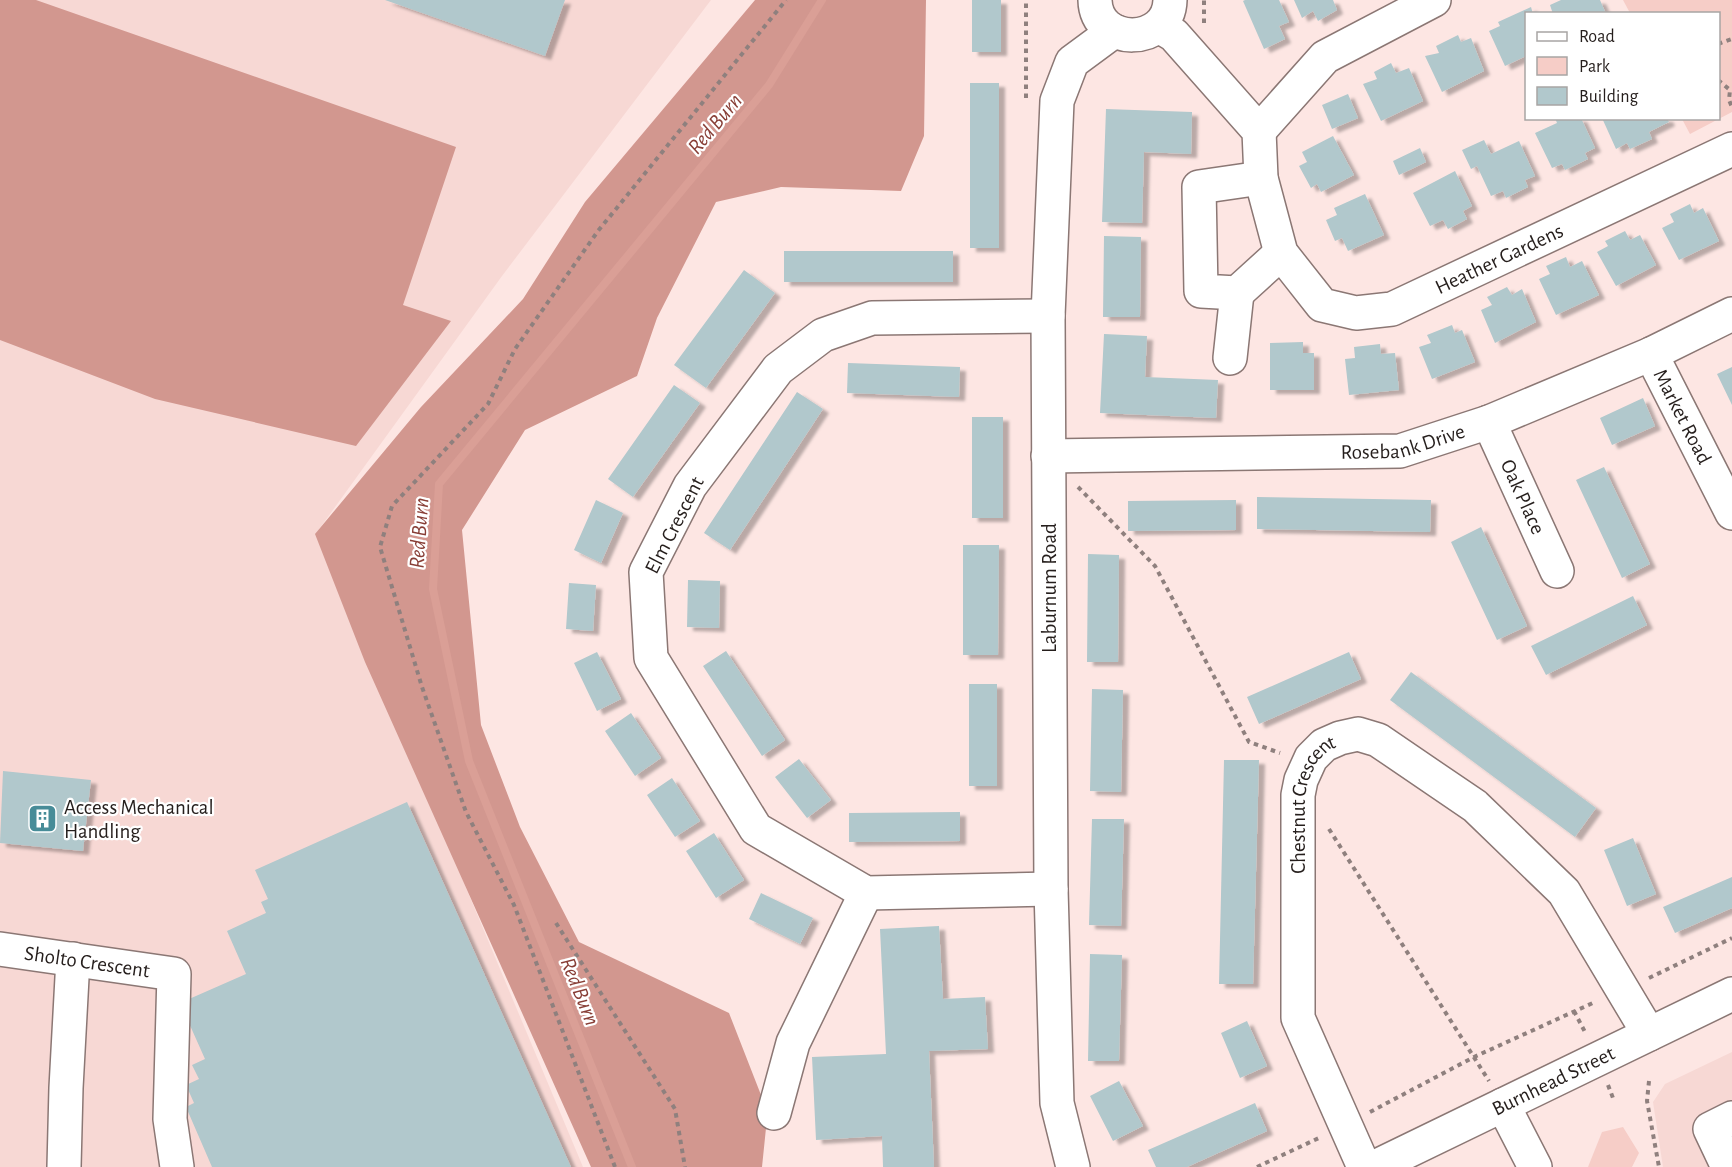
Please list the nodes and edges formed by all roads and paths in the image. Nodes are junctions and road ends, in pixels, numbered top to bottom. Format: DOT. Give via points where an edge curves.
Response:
graph roads {
  1 [pos="786,0"];
  2 [pos="1095,0"];
  3 [pos="1434,0"];
  4 [pos="1165,13"];
  5 [pos="1114,32"];
  6 [pos="1720,81"];
  7 [pos="1732,107"];
  8 [pos="1259,131"];
  9 [pos="1732,149"];
  10 [pos="1261,178"];
  11 [pos="1281,254"];
  12 [pos="1237,293"];
  13 [pos="1732,314"];
  14 [pos="1048,316"];
  15 [pos="1651,354"];
  16 [pos="1230,358"];
  17 [pos="1489,422"];
  18 [pos="1048,456"];
  19 [pos="1732,513"];
  20 [pos="1557,571"];
  21 [pos="1051,889"];
  22 [pos="866,893"];
  23 [pos="556,923"];
  24 [pos="1732,938"];
  25 [pos="0,949"];
  26 [pos="74,959"];
  27 [pos="1623,990"];
  28 [pos="1732,994"];
  29 [pos="1649,1034"];
  30 [pos="1649,1081"];
  31 [pos="1503,1105"];
  32 [pos="774,1113"];
  33 [pos="1732,1118"];
  34 [pos="1344,1126"];
  35 [pos="64,1167"];
  36 [pos="177,1167"];
  37 [pos="615,1167"];
  38 [pos="685,1167"];
  39 [pos="1073,1167"];
  40 [pos="1257,1167"];
  41 [pos="1364,1167"];
  42 [pos="1375,1167"];
  43 [pos="1535,1167"];
  44 [pos="1659,1167"];
  45 [pos="1728,1167"];
  1 -- 37 [label="path" via="598,231 515,349 488,404 392,506 380,547 422,687 466,812 514,905"];
  2 -- 5 [label="street" via="1098,16"];
  3 -- 8 [label="street" via="1325,57"];
  4 -- 5 [label="street" via="1149,33 1137,36"];
  4 -- 8 [label="street" via="1174,35"];
  5 -- 14 [label="street, Laburnum Road" via="1072,62 1057,101"];
  6 -- 7 [label="path" via="1730,90"];
  8 -- 10 [label="street, Heather Gardens"];
  9 -- 11 [label="street, Heather Gardens" via="1392,309 1356,313 1322,305"];
  10 -- 11 [label="street, Heather Gardens"];
  10 -- 12 [label="street" via="1199,187 1201,291"];
  11 -- 12 [label="street"];
  12 -- 16 [label="street"];
  13 -- 15 [label="street, Rosebank Drive"];
  14 -- 18 [label="street, Laburnum Road"];
  14 -- 22 [label="street, Elm Crescent" via="872,318 823,335 778,369 690,486 646,572 651,658 756,829"];
  15 -- 17 [label="street, Rosebank Drive"];
  15 -- 19 [label="street, Market Road"];
  17 -- 18 [label="street, Rosebank Drive" via="1400,451"];
  17 -- 20 [label="street, Oak Place"];
  18 -- 21 [label="street, Laburnum Road"];
  21 -- 22 [label="street"];
  21 -- 39 [label="street, Laburnum Road" via="1057,1103"];
  22 -- 32 [label="street" via="794,1043"];
  23 -- 38 [label="path" via="675,1109"];
  24 -- 27 [label="path"];
  25 -- 26 [label="street, Sholto Crescent"];
  26 -- 35 [label="street"];
  26 -- 36 [label="street, Sholto Crescent" via="174,974 170,1119"];
  27 -- 29 [label="street, Chestnut Crescent"];
  27 -- 34 [label="path" via="1474,1057"];
  27 -- 34 [label="street, Chestnut Crescent" via="1564,892 1475,806 1378,740 1358,734 1324,745 1311,758 1300,780 1298,795 1298,1018"];
  28 -- 29 [label="street, Burnhead Street"];
  29 -- 31 [label="street, Burnhead Street"];
  30 -- 44 [label="path" via="1647,1101"];
  31 -- 42 [label="street, Burnhead Street"];
  31 -- 43 [label="street"];
  33 -- 45 [label="street" via="1710,1129"];
  34 -- 40 [label="path"];
  34 -- 41 [label="street, Chestnut Crescent"];
}
